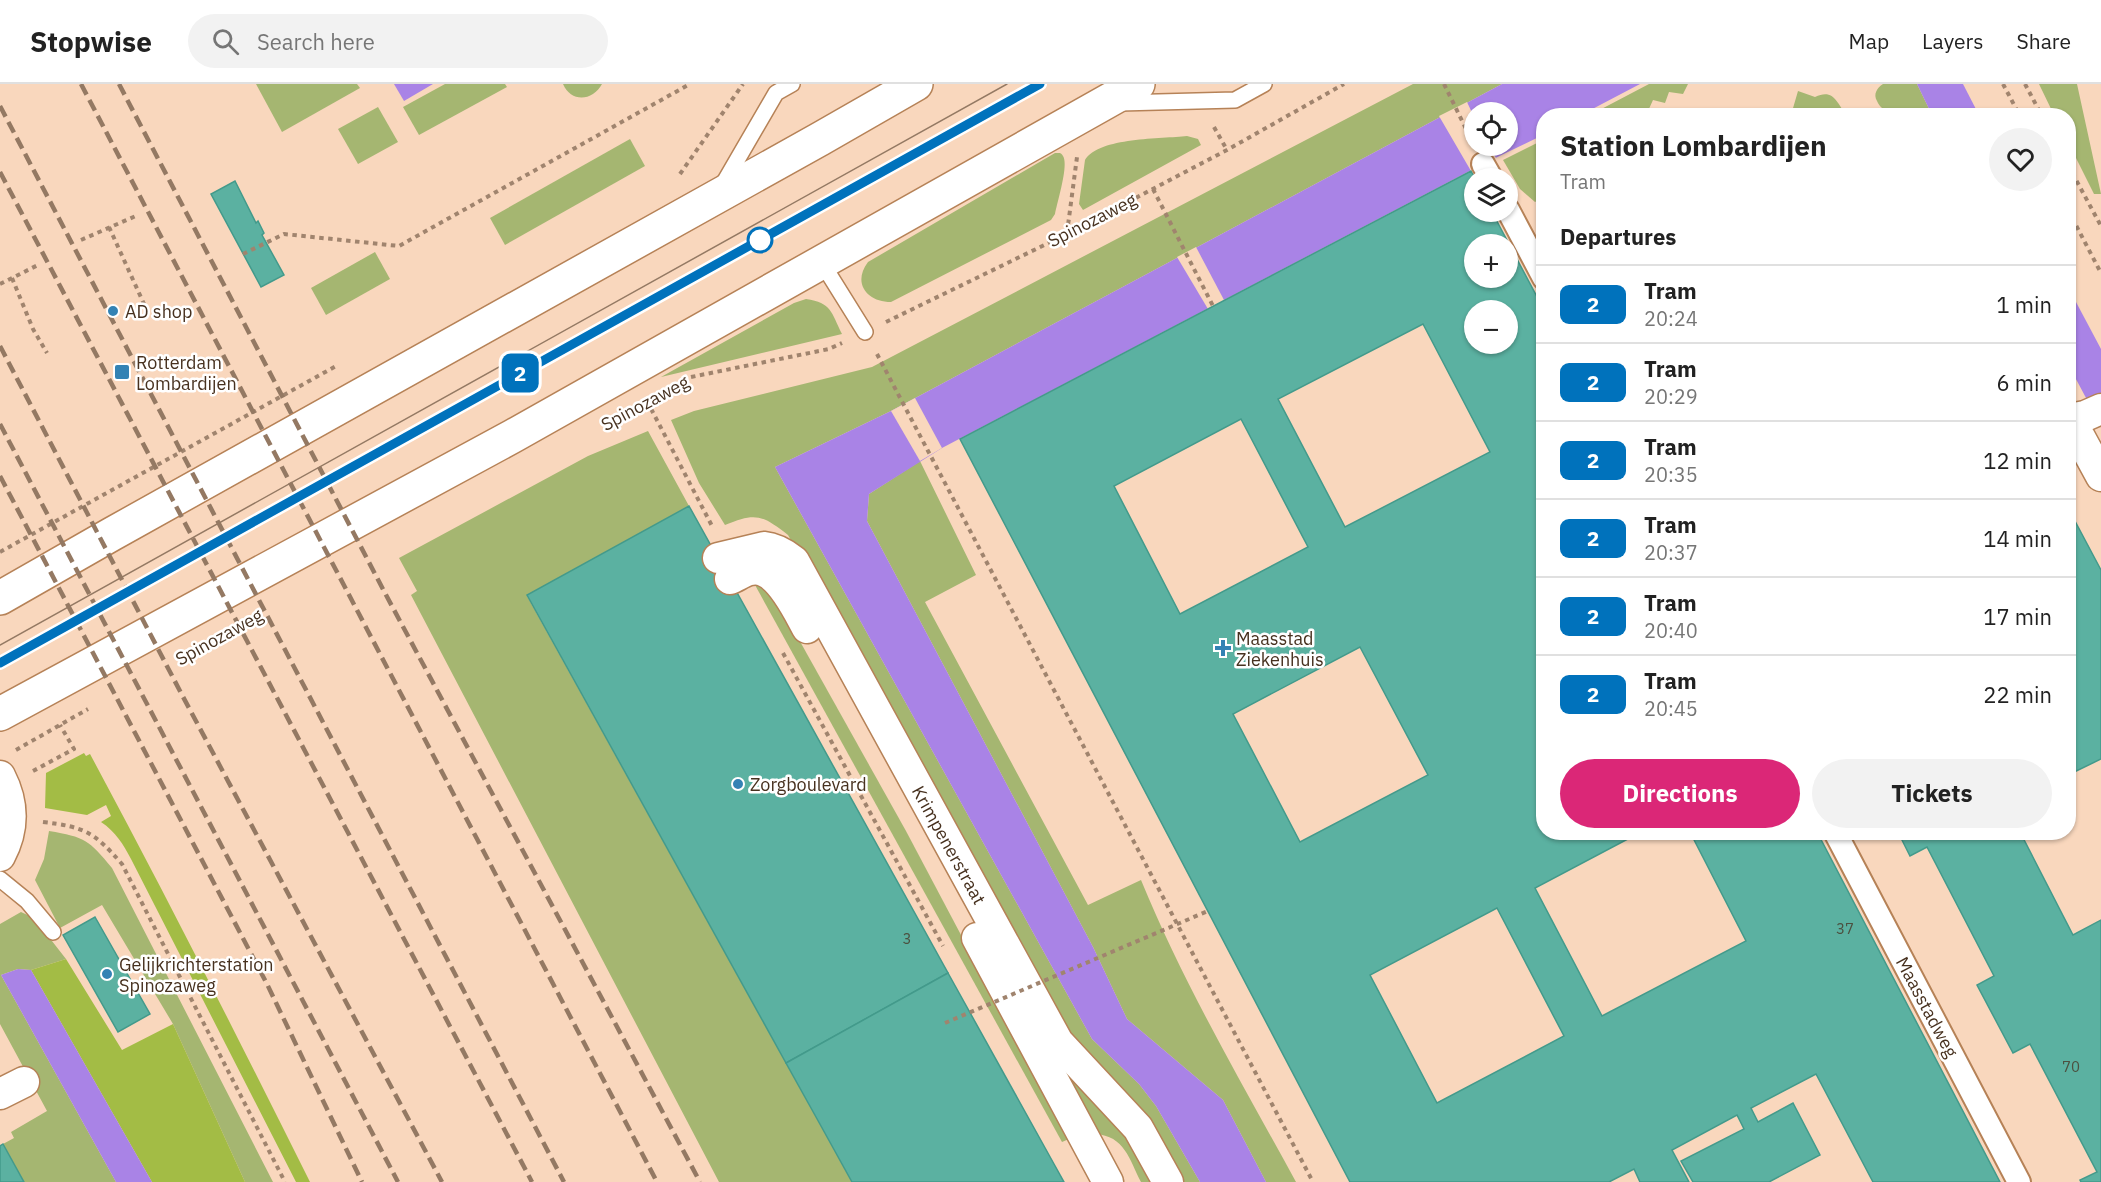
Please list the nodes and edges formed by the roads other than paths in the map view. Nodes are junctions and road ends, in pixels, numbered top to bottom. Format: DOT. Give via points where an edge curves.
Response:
graph roads {
  1 [pos="792,84"];
  2 [pos="916,84"];
  3 [pos="1138,84"];
  4 [pos="1264,84"];
  5 [pos="1102,104"];
  6 [pos="715,198"];
  7 [pos="1514,222"];
  8 [pos="822,263"];
  9 [pos="1536,263"];
  10 [pos="865,332"];
  11 [pos="2080,415"];
  12 [pos="2101,476"];
  13 [pos="0,598"];
  14 [pos="0,714"];
  15 [pos="5,771"];
  16 [pos="1839,840"];
  17 [pos="0,856"];
  18 [pos="0,879"];
  19 [pos="53,932"];
  20 [pos="1108,1182"];
  21 [pos="1168,1182"];
  22 [pos="2019,1182"];
  1 -- 6 [label="lane" via="776,93"];
  2 -- 6 [label="main road"];
  3 -- 5 [label="main road, Spinozaweg"];
  4 -- 5 [label="lane, Spinozaweg" via="1235,100"];
  5 -- 8 [label="main road, Spinozaweg"];
  6 -- 13 [label="main road"];
  7 -- 9 [label="street"];
  8 -- 10 [label="lane"];
  8 -- 14 [label="main road, Spinozaweg" via="513,436"];
  11 -- 12 [label="street"];
  15 -- 17 [label="street" via="12,823"];
  16 -- 22 [label="street, Maasstadweg"];
  18 -- 19 [label="lane" via="27,901"];
  20 -- 21 [label="street, Krimpenerstraat" via="789,595 775,578 760,570 725,564 764,547 794,561 1058,1042 1138,1128"];
}
